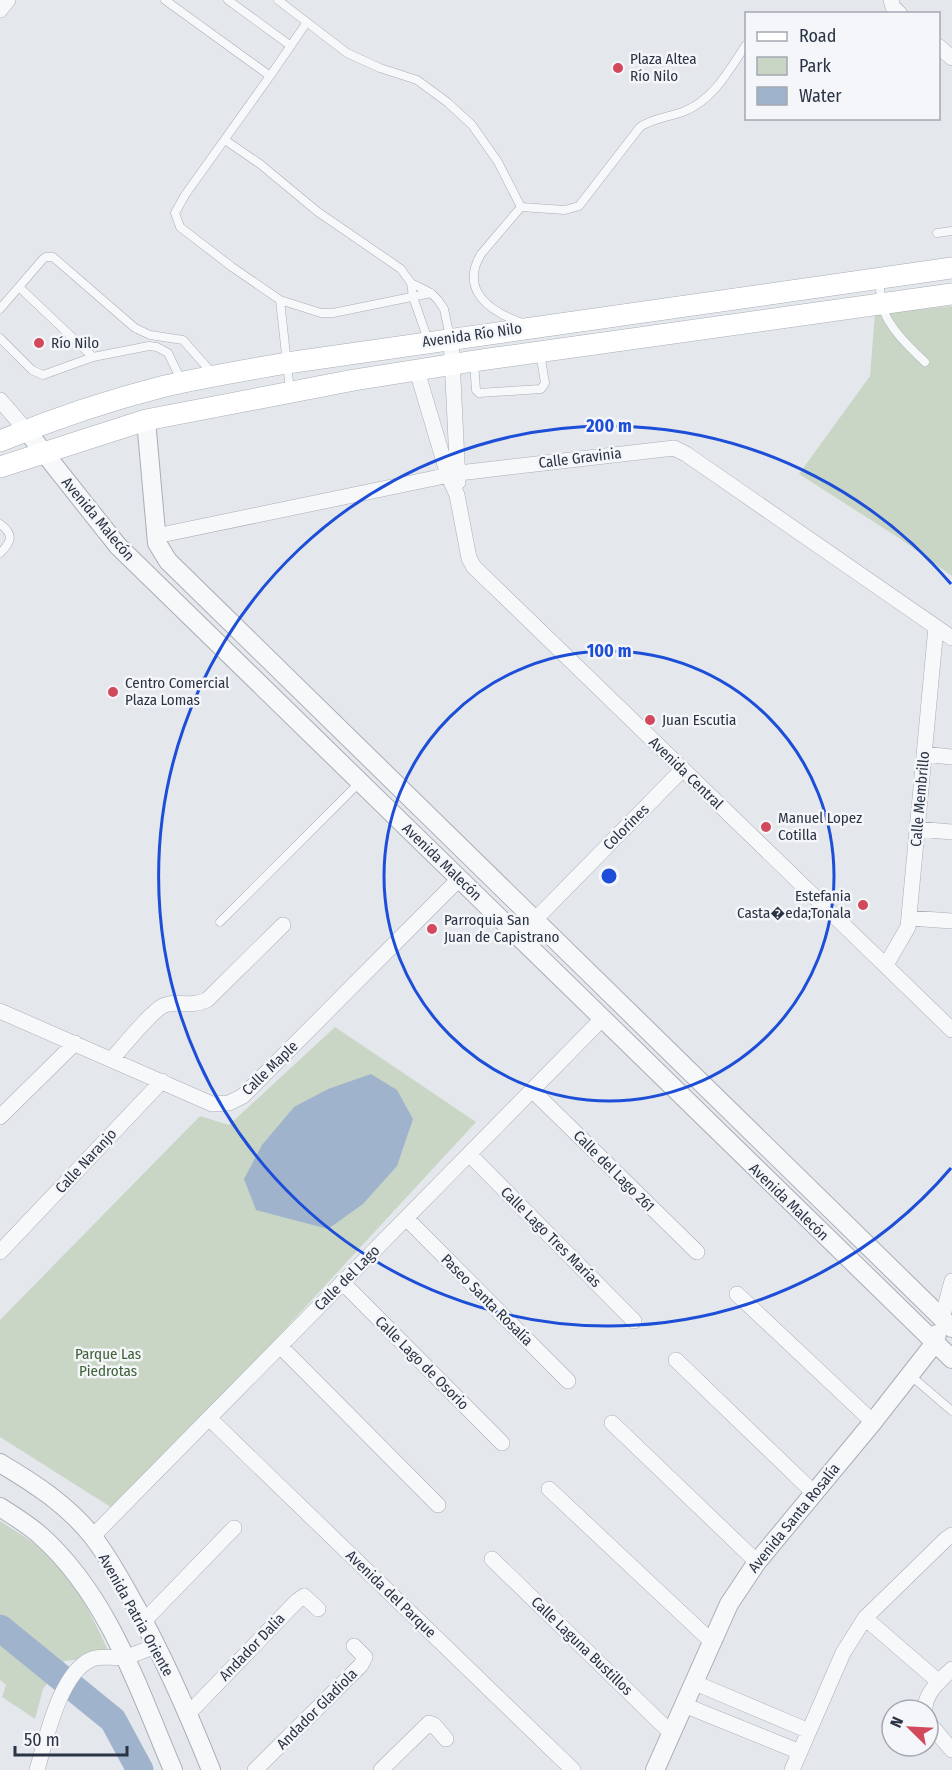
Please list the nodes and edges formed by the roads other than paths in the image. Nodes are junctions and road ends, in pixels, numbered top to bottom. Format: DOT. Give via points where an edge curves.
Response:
graph roads {
  1 [pos="8,0"];
  2 [pos="165,0"];
  3 [pos="228,0"];
  4 [pos="278,0"];
  5 [pos="0,10"];
  6 [pos="307,22"];
  7 [pos="291,46"];
  8 [pos="940,47"];
  9 [pos="745,48"];
  10 [pos="952,58"];
  11 [pos="270,76"];
  12 [pos="225,140"];
  13 [pos="521,207"];
  14 [pos="952,231"];
  15 [pos="937,233"];
  16 [pos="952,268"];
  17 [pos="880,278"];
  18 [pos="411,283"];
  19 [pos="19,287"];
  20 [pos="431,293"];
  21 [pos="952,294"];
  22 [pos="413,297"];
  23 [pos="280,300"];
  24 [pos="882,304"];
  25 [pos="0,309"];
  26 [pos="559,323"];
  27 [pos="532,327"];
  28 [pos="0,338"];
  29 [pos="451,338"];
  30 [pos="429,341"];
  31 [pos="549,351"];
  32 [pos="350,353"];
  33 [pos="93,357"];
  34 [pos="474,361"];
  35 [pos="924,362"];
  36 [pos="287,363"];
  37 [pos="453,365"];
  38 [pos="417,371"];
  39 [pos="215,376"];
  40 [pos="354,380"];
  41 [pos="182,382"];
  42 [pos="290,392"];
  43 [pos="0,400"];
  44 [pos="146,420"];
  45 [pos="26,430"];
  46 [pos="0,441"];
  47 [pos="45,453"];
  48 [pos="0,467"];
  49 [pos="454,474"];
  50 [pos="0,524"];
  51 [pos="156,536"];
  52 [pos="0,554"];
  53 [pos="936,627"];
  54 [pos="952,638"];
  55 [pos="924,754"];
  56 [pos="952,756"];
  57 [pos="683,770"];
  58 [pos="359,782"];
  59 [pos="917,829"];
  60 [pos="952,832"];
  61 [pos="459,879"];
  62 [pos="909,918"];
  63 [pos="534,920"];
  64 [pos="952,921"];
  65 [pos="220,922"];
  66 [pos="283,925"];
  67 [pos="518,937"];
  68 [pos="886,965"];
  69 [pos="0,1011"];
  70 [pos="602,1018"];
  71 [pos="952,1030"];
  72 [pos="75,1043"];
  73 [pos="112,1059"];
  74 [pos="162,1081"];
  75 [pos="532,1090"];
  76 [pos="0,1117"];
  77 [pos="469,1154"];
  78 [pos="406,1218"];
  79 [pos="5,1246"];
  80 [pos="697,1252"];
  81 [pos="952,1281"];
  82 [pos="342,1282"];
  83 [pos="737,1294"];
  84 [pos="634,1321"];
  85 [pos="947,1323"];
  86 [pos="934,1344"];
  87 [pos="280,1346"];
  88 [pos="952,1359"];
  89 [pos="676,1360"];
  90 [pos="910,1374"];
  91 [pos="568,1382"];
  92 [pos="952,1411"];
  93 [pos="209,1418"];
  94 [pos="873,1422"];
  95 [pos="612,1423"];
  96 [pos="502,1443"];
  97 [pos="0,1463"];
  98 [pos="549,1489"];
  99 [pos="814,1493"];
  100 [pos="438,1505"];
  101 [pos="0,1507"];
  102 [pos="234,1528"];
  103 [pos="952,1535"];
  104 [pos="92,1537"];
  105 [pos="492,1559"];
  106 [pos="757,1562"];
  107 [pos="318,1609"];
  108 [pos="865,1618"];
  109 [pos="144,1621"];
  110 [pos="711,1641"];
  111 [pos="156,1646"];
  112 [pos="354,1646"];
  113 [pos="125,1657"];
  114 [pos="952,1669"];
  115 [pos="693,1682"];
  116 [pos="939,1682"];
  117 [pos="927,1698"];
  118 [pos="684,1705"];
  119 [pos="188,1714"];
  120 [pos="809,1731"];
  121 [pos="671,1733"];
  122 [pos="940,1736"];
  123 [pos="446,1739"];
  124 [pos="952,1750"];
  125 [pos="800,1752"];
  126 [pos="37,1770"];
  127 [pos="173,1770"];
  128 [pos="211,1770"];
  129 [pos="255,1770"];
  130 [pos="381,1770"];
  131 [pos="573,1770"];
  132 [pos="655,1770"];
  133 [pos="792,1770"];
  1 -- 5 [label="street"];
  2 -- 11 [label="lane"];
  3 -- 7 [label="lane"];
  4 -- 6 [label="lane"];
  6 -- 7 [label="lane"];
  6 -- 13 [label="lane" via="347,53 417,80 447,102 472,125 498,162"];
  7 -- 11 [label="lane"];
  8 -- 10 [label="street"];
  9 -- 13 [label="lane" via="716,89 702,101 640,127 579,206 565,210"];
  11 -- 12 [label="lane"];
  12 -- 18 [label="lane" via="318,213 401,269"];
  12 -- 23 [label="lane" via="185,195 176,213 177,221 232,267"];
  13 -- 27 [label="lane" via="481,254 474,279 490,308"];
  14 -- 15 [label="lane"];
  16 -- 17 [label="main road, Avenida Río Nilo"];
  17 -- 24 [label="lane"];
  17 -- 26 [label="main road, Avenida Río Nilo"];
  18 -- 20 [label="lane"];
  18 -- 22 [label="lane"];
  19 -- 25 [label="lane"];
  19 -- 33 [label="lane"];
  19 -- 39 [label="lane" via="43,259 53,257 135,328 150,335 183,340"];
  20 -- 22 [label="lane"];
  20 -- 29 [label="lane" via="444,309"];
  21 -- 24 [label="main road, Avenida Río Nilo"];
  22 -- 23 [label="lane" via="333,313"];
  22 -- 30 [label="lane"];
  23 -- 36 [label="lane"];
  24 -- 31 [label="main road, Avenida Río Nilo"];
  24 -- 35 [label="lane" via="905,343"];
  26 -- 27 [label="main road, Avenida Río Nilo"];
  26 -- 31 [label="main road" via="569,335 567,344"];
  27 -- 29 [label="main road, Avenida Río Nilo"];
  28 -- 33 [label="lane" via="39,374"];
  29 -- 30 [label="main road, Avenida Río Nilo"];
  29 -- 37 [label="street, Avenida Central"];
  30 -- 32 [label="main road, Avenida Río Nilo"];
  31 -- 34 [label="main road, Avenida Río Nilo"];
  31 -- 34 [label="lane" via="541,389 479,393"];
  32 -- 36 [label="main road, Avenida Río Nilo"];
  32 -- 40 [label="main road"];
  33 -- 41 [label="lane" via="158,347 168,353"];
  34 -- 37 [label="main road, Avenida Río Nilo"];
  36 -- 39 [label="main road, Avenida Río Nilo"];
  36 -- 42 [label="lane"];
  37 -- 38 [label="main road, Avenida Río Nilo"];
  37 -- 49 [label="street, Avenida Central"];
  38 -- 40 [label="main road, Avenida Río Nilo"];
  38 -- 49 [label="street, Avenida Central"];
  39 -- 41 [label="main road, Avenida Río Nilo"];
  40 -- 42 [label="main road, Avenida Río Nilo"];
  41 -- 45 [label="main road, Avenida Río Nilo"];
  42 -- 44 [label="main road, Avenida Río Nilo"];
  43 -- 45 [label="street, Avenida Malecón"];
  44 -- 47 [label="main road, Avenida Río Nilo"];
  44 -- 51 [label="street, Avenida Malecón"];
  45 -- 46 [label="main road, Avenida Río Nilo"];
  45 -- 47 [label="street, Avenida Malecón"];
  47 -- 48 [label="main road, Avenida Río Nilo"];
  47 -- 58 [label="street, Avenida Malecón" via="118,546"];
  49 -- 51 [label="street, Calle Gravinia"];
  49 -- 53 [label="street, Calle Gravinia" via="674,448"];
  49 -- 57 [label="street, Avenida Central" via="474,567"];
  50 -- 52 [label="lane" via="11,539"];
  51 -- 63 [label="street, Avenida Malecón" via="168,561"];
  53 -- 54 [label="street, Calle Gravinia"];
  53 -- 55 [label="street, Calle Membrillo"];
  55 -- 56 [label="street"];
  55 -- 59 [label="street, Calle Membrillo"];
  57 -- 63 [label="street, Colorines"];
  57 -- 68 [label="street, Avenida Central"];
  58 -- 61 [label="street, Avenida Malecón"];
  58 -- 65 [label="lane"];
  59 -- 60 [label="street"];
  59 -- 62 [label="street, Calle Membrillo"];
  61 -- 67 [label="street, Avenida Malecón"];
  61 -- 74 [label="street, Calle Maple" via="243,1096 229,1104 212,1104"];
  62 -- 64 [label="street"];
  62 -- 68 [label="street, Calle Membrillo" via="909,927"];
  63 -- 67 [label="street, Colorines"];
  63 -- 85 [label="street, Avenida Malecón"];
  66 -- 73 [label="street" via="207,1000 194,1005 159,1007"];
  67 -- 70 [label="street, Avenida Malecón"];
  68 -- 71 [label="street, Avenida Central"];
  69 -- 72 [label="street, Calle Maple"];
  70 -- 75 [label="street, Calle del Lago"];
  70 -- 86 [label="street, Avenida Malecón"];
  72 -- 73 [label="street, Calle Maple"];
  72 -- 76 [label="street"];
  73 -- 74 [label="street, Calle Maple"];
  74 -- 79 [label="street, Calle Naranjo"];
  75 -- 77 [label="street, Calle del Lago"];
  75 -- 80 [label="street, Calle del Lago 261"];
  77 -- 78 [label="street, Calle del Lago"];
  77 -- 84 [label="street, Calle Lago Tres Marías"];
  78 -- 82 [label="street, Calle del Lago"];
  78 -- 91 [label="street, Paseo Santa Rosalía"];
  81 -- 85 [label="street, Avenida Santa Rosalía"];
  82 -- 87 [label="street, Calle del Lago"];
  82 -- 96 [label="street, Calle Lago de Osorio"];
  83 -- 94 [label="street"];
  85 -- 86 [label="street, Avenida Santa Rosalía"];
  86 -- 88 [label="street, Avenida Malecón"];
  86 -- 90 [label="street, Avenida Santa Rosalía"];
  87 -- 93 [label="street, Calle del Lago"];
  87 -- 100 [label="street"];
  89 -- 99 [label="street"];
  90 -- 92 [label="lane"];
  90 -- 94 [label="street, Avenida Santa Rosalía"];
  93 -- 104 [label="street, Calle del Lago"];
  93 -- 131 [label="street, Avenida del Parque"];
  94 -- 99 [label="street, Avenida Santa Rosalía"];
  95 -- 106 [label="street"];
  97 -- 104 [label="street, Avenida Patria Oriente" via="60,1503"];
  98 -- 110 [label="street"];
  99 -- 106 [label="street, Avenida Santa Rosalía"];
  101 -- 113 [label="street, Avenida Patria Oriente" via="40,1535 69,1564 91,1592"];
  102 -- 109 [label="street"];
  103 -- 108 [label="street"];
  104 -- 109 [label="street, Avenida Patria Oriente"];
  105 -- 121 [label="street, Calle Laguna Bustillos"];
  106 -- 110 [label="street, Avenida Santa Rosalía" via="729,1604"];
  107 -- 119 [label="street, Andador Dalia" via="304,1596 297,1601"];
  108 -- 116 [label="street"];
  108 -- 120 [label="street" via="843,1653"];
  109 -- 111 [label="street, Avenida Patria Oriente"];
  110 -- 115 [label="street, Avenida Santa Rosalía"];
  111 -- 113 [label="street"];
  111 -- 119 [label="street, Avenida Patria Oriente"];
  112 -- 129 [label="street, Andador Gladiola" via="364,1657 361,1665"];
  113 -- 126 [label="street" via="95,1658 74,1673 52,1719"];
  113 -- 127 [label="street, Avenida Patria Oriente"];
  114 -- 116 [label="street"];
  115 -- 118 [label="street, Avenida Santa Rosalía"];
  115 -- 120 [label="street"];
  116 -- 117 [label="street"];
  118 -- 121 [label="street, Avenida Santa Rosalía"];
  118 -- 125 [label="street"];
  119 -- 128 [label="street, Avenida Patria Oriente"];
  120 -- 125 [label="street"];
  121 -- 132 [label="street, Avenida Santa Rosalía"];
  122 -- 124 [label="street"];
  123 -- 130 [label="street" via="429,1722"];
  125 -- 133 [label="street"];
}
